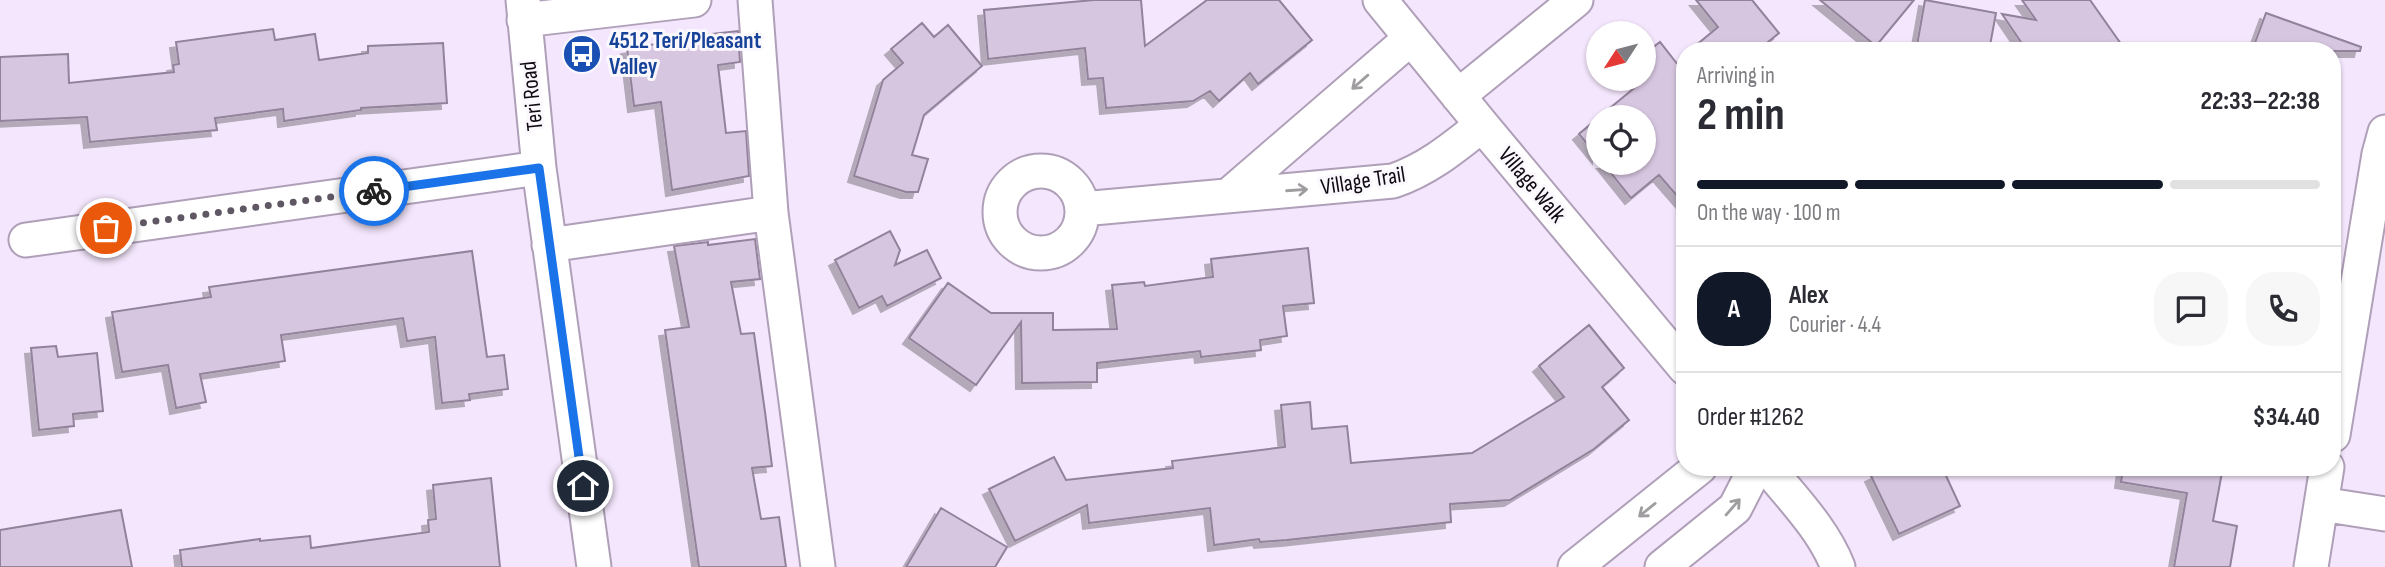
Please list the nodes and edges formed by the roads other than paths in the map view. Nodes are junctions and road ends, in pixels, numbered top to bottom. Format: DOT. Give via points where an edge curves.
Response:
graph roads {
  1 [pos="694,0"];
  2 [pos="755,0"];
  3 [pos="1380,0"];
  4 [pos="1576,0"];
  5 [pos="523,10"];
  6 [pos="1411,38"];
  7 [pos="1458,96"];
  8 [pos="1482,125"];
  9 [pos="2385,132"];
  10 [pos="539,168"];
  11 [pos="1229,195"];
  12 [pos="1082,209"];
  13 [pos="771,213"];
  14 [pos="26,240"];
  15 [pos="549,245"];
  16 [pos="1676,357"];
  17 [pos="2341,386"];
  18 [pos="1689,476"];
  19 [pos="1751,476"];
  20 [pos="1775,476"];
  21 [pos="2327,476"];
  22 [pos="2322,504"];
  23 [pos="2385,514"];
  24 [pos="594,567"];
  25 [pos="818,567"];
  26 [pos="1575,567"];
  27 [pos="1662,567"];
  28 [pos="1838,567"];
  29 [pos="2311,567"];
  1 -- 5 [label="street"];
  2 -- 13 [label="street"];
  3 -- 6 [label="street, Village Walk"];
  4 -- 7 [label="street"];
  5 -- 10 [label="street, Teri Road"];
  6 -- 7 [label="street, Village Walk"];
  6 -- 11 [label="street, one-way"];
  7 -- 8 [label="street, Village Walk"];
  11 -- 8 [label="street, Village Trail, one-way" via="1393,181 1434,163"];
  8 -- 16 [label="street, Village Walk"];
  9 -- 17 [label="street"];
  10 -- 14 [label="street"];
  10 -- 15 [label="street, Teri Road"];
  11 -- 12 [label="street, Village Trail"];
  13 -- 15 [label="street"];
  13 -- 25 [label="street"];
  15 -- 24 [label="street, Teri Road"];
  18 -- 26 [label="street, one-way"];
  27 -- 19 [label="street, one-way" via="1735,508"];
  20 -- 28 [label="street" via="1815,525"];
  21 -- 22 [label="street"];
  22 -- 23 [label="street"];
  22 -- 29 [label="street"];
}
